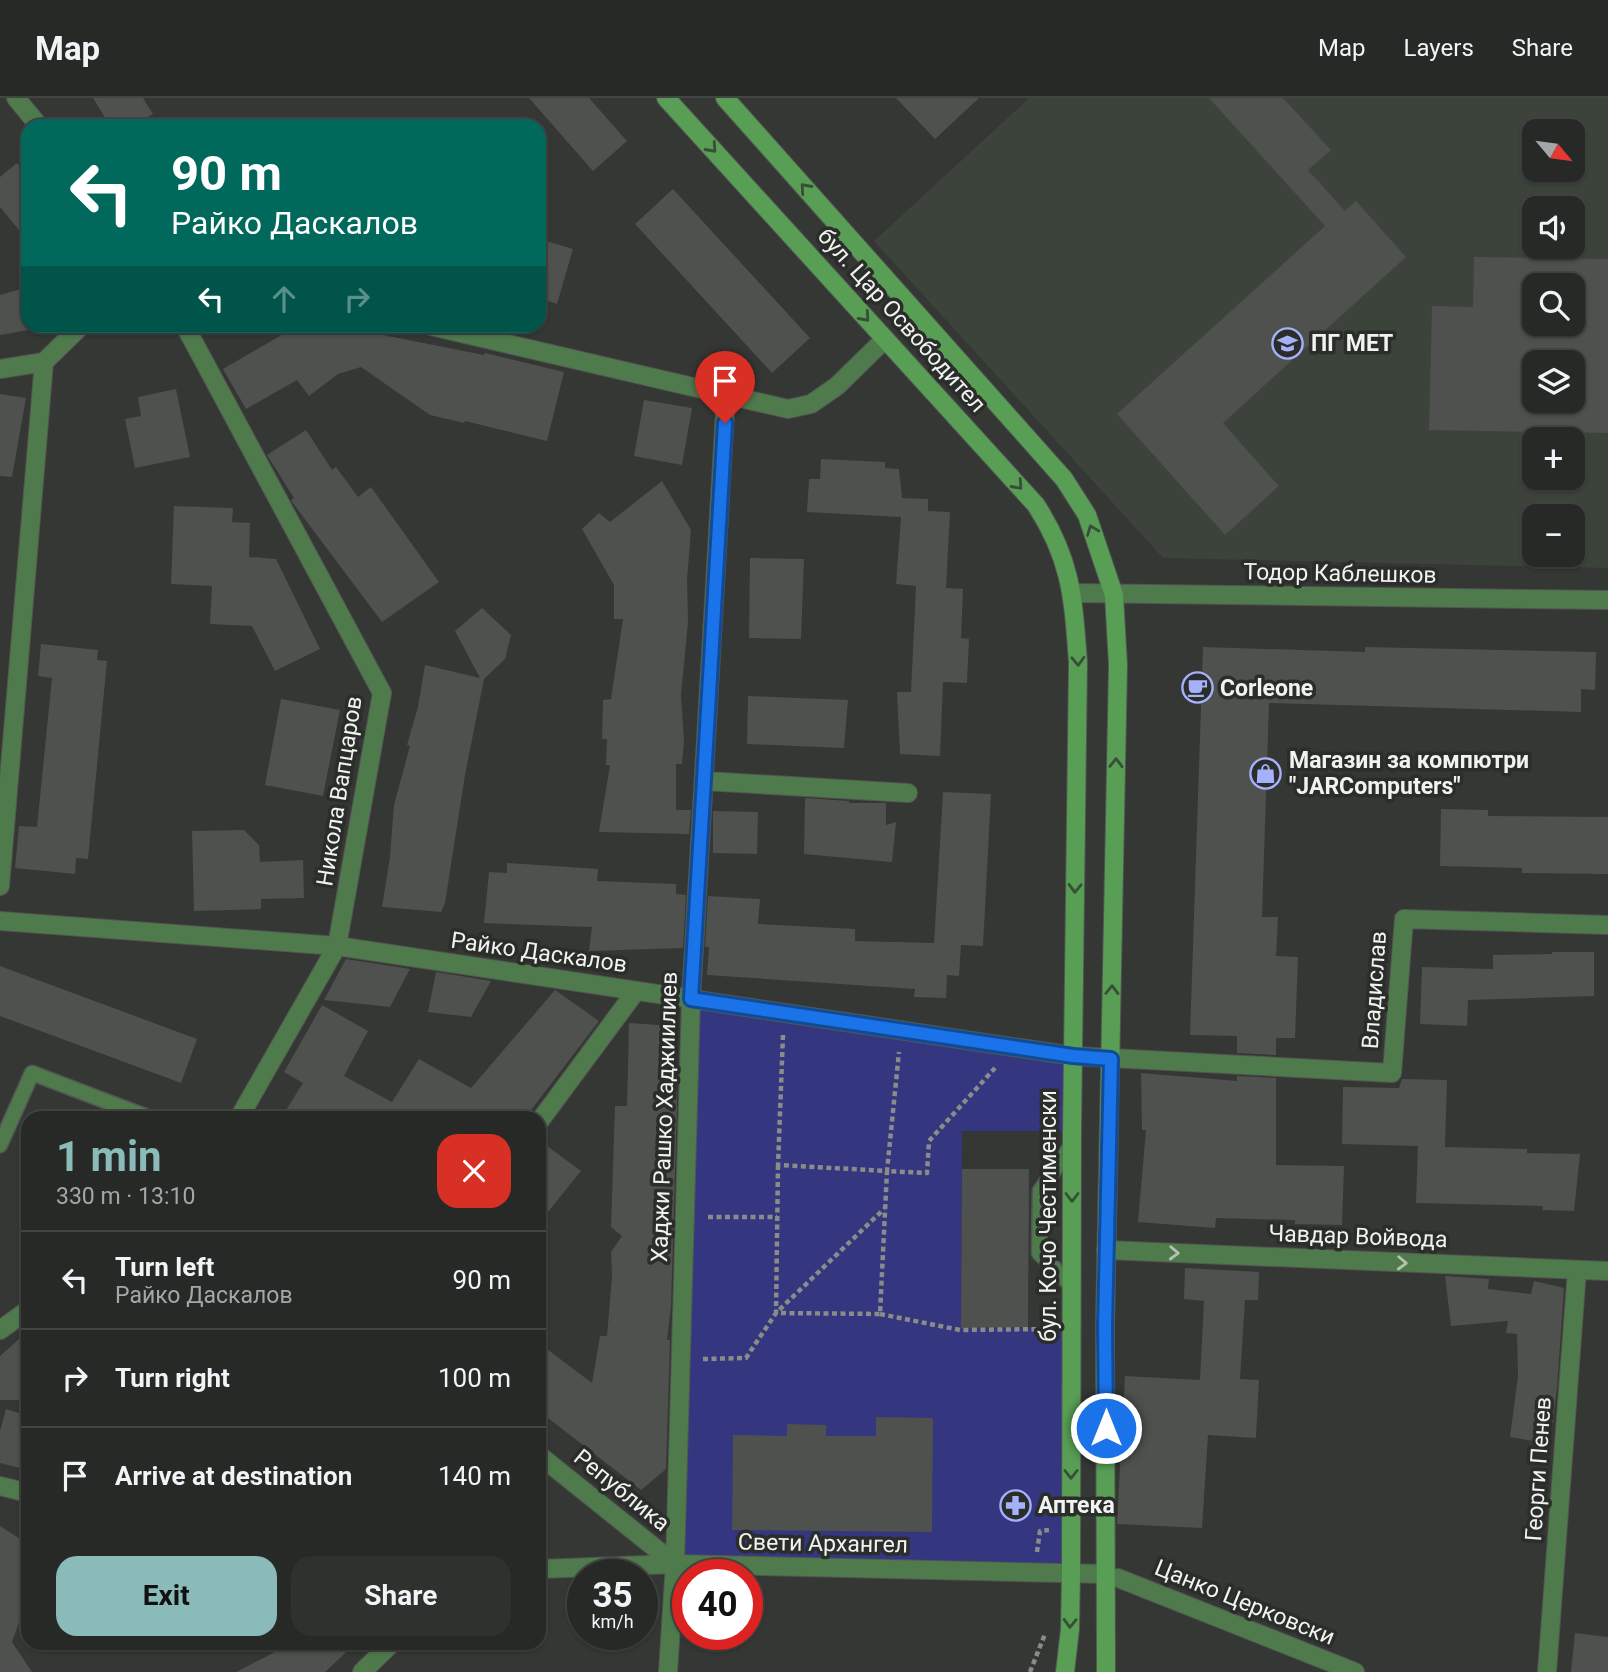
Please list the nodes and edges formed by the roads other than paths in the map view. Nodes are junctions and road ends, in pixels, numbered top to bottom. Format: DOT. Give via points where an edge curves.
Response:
graph roads {
  1 [pos="16,98"];
  2 [pos="666,98"];
  3 [pos="725,98"];
  4 [pos="33,119"];
  5 [pos="74,333"];
  6 [pos="190,333"];
  7 [pos="461,333"];
  8 [pos="886,339"];
  9 [pos="44,362"];
  10 [pos="0,369"];
  11 [pos="726,395"];
  12 [pos="1072,593"];
  13 [pos="1114,595"];
  14 [pos="1608,600"];
  15 [pos="8,707"];
  16 [pos="705,781"];
  17 [pos="908,793"];
  18 [pos="2,834"];
  19 [pos="0,886"];
  20 [pos="0,921"];
  21 [pos="1608,925"];
  22 [pos="337,946"];
  23 [pos="636,991"];
  24 [pos="691,999"];
  25 [pos="1073,1056"];
  26 [pos="1111,1059"];
  27 [pos="132,1111"];
  28 [pos="243,1111"];
  29 [pos="546,1113"];
  30 [pos="1072,1144"];
  31 [pos="0,1145"];
  32 [pos="1106,1250"];
  33 [pos="1577,1270"];
  34 [pos="1608,1271"];
  35 [pos="1072,1286"];
  36 [pos="21,1315"];
  37 [pos="0,1330"];
  38 [pos="546,1461"];
  39 [pos="0,1486"];
  40 [pos="21,1491"];
  41 [pos="675,1559"];
  42 [pos="672,1562"];
  43 [pos="672,1564"];
  44 [pos="763,1566"];
  45 [pos="546,1569"];
  46 [pos="1071,1573"];
  47 [pos="1112,1576"];
  48 [pos="672,1610"];
  49 [pos="385,1650"];
  50 [pos="362,1672"];
  51 [pos="668,1672"];
  52 [pos="1065,1672"];
  53 [pos="1106,1672"];
  54 [pos="1355,1672"];
  55 [pos="1547,1672"];
  1 -- 4 [label="street"];
  2 -- 8 [label="street, бул. Цар Освободител, one-way"];
  13 -- 3 [label="street, бул. Цар Освободител, one-way" via="1087,515 1064,479"];
  5 -- 9 [label="street"];
  6 -- 22 [label="street, Никола Вапцаров" via="382,693"];
  7 -- 11 [label="street"];
  8 -- 11 [label="street" via="811,404 788,409"];
  8 -- 12 [label="street, бул. Цар Освободител, one-way" via="1036,505 1063,554"];
  9 -- 10 [label="street"];
  9 -- 15 [label="street"];
  11 -- 16 [label="street, Хаджи Рашко Хаджиилиев"];
  12 -- 13 [label="street, Тодор Каблешков"];
  12 -- 25 [label="street, бул. Кочо Честименски, one-way" via="1078,662"];
  13 -- 14 [label="street, Тодор Каблешков"];
  26 -- 13 [label="street, one-way" via="1118,665"];
  15 -- 18 [label="street"];
  16 -- 17 [label="street"];
  16 -- 24 [label="street, Хаджи Рашко Хаджиилиев"];
  18 -- 19 [label="street"];
  20 -- 22 [label="street, Райко Даскалов"];
  21 -- 26 [label="street, Владислав" via="1404,919 1392,1073"];
  22 -- 23 [label="street, Райко Даскалов"];
  22 -- 28 [label="street, Никола Вапцаров"];
  23 -- 24 [label="street, Райко Даскалов"];
  23 -- 29 [label="street"];
  24 -- 25 [label="street, Райко Даскалов"];
  24 -- 41 [label="street, Хаджи Рашко Хаджиилиев"];
  25 -- 26 [label="street, Райко Даскалов"];
  25 -- 30 [label="street, бул. Кочо Честименски"];
  26 -- 32 [label="street"];
  27 -- 31 [label="lane" via="32,1073"];
  30 -- 35 [label="street, бул. Кочо Честименски, one-way"];
  30 -- 35 [label="lane" via="1040,1191 1039,1253"];
  32 -- 33 [label="street, Чавдар Войвода, one-way"];
  32 -- 47 [label="street"];
  33 -- 34 [label="street, Чавдар Войвода"];
  33 -- 55 [label="street, Георги Пенев"];
  35 -- 46 [label="street, бул. Кочо Честименски, one-way"];
  36 -- 37 [label="street"];
  38 -- 42 [label="street, Република"];
  39 -- 40 [label="street"];
  43 -- 45 [label="street, Свети Архангел"];
  44 -- 46 [label="street, Свети Архангел"];
  46 -- 47 [label="street, Свети Архангел"];
  46 -- 52 [label="street, бул. Кочо Честименски, one-way"];
  47 -- 53 [label="street"];
  47 -- 54 [label="street, Цанко Церковски"];
  48 -- 51 [label="street, Хаджи Рашко Хаджиилиев"];
  49 -- 50 [label="street"];
}
